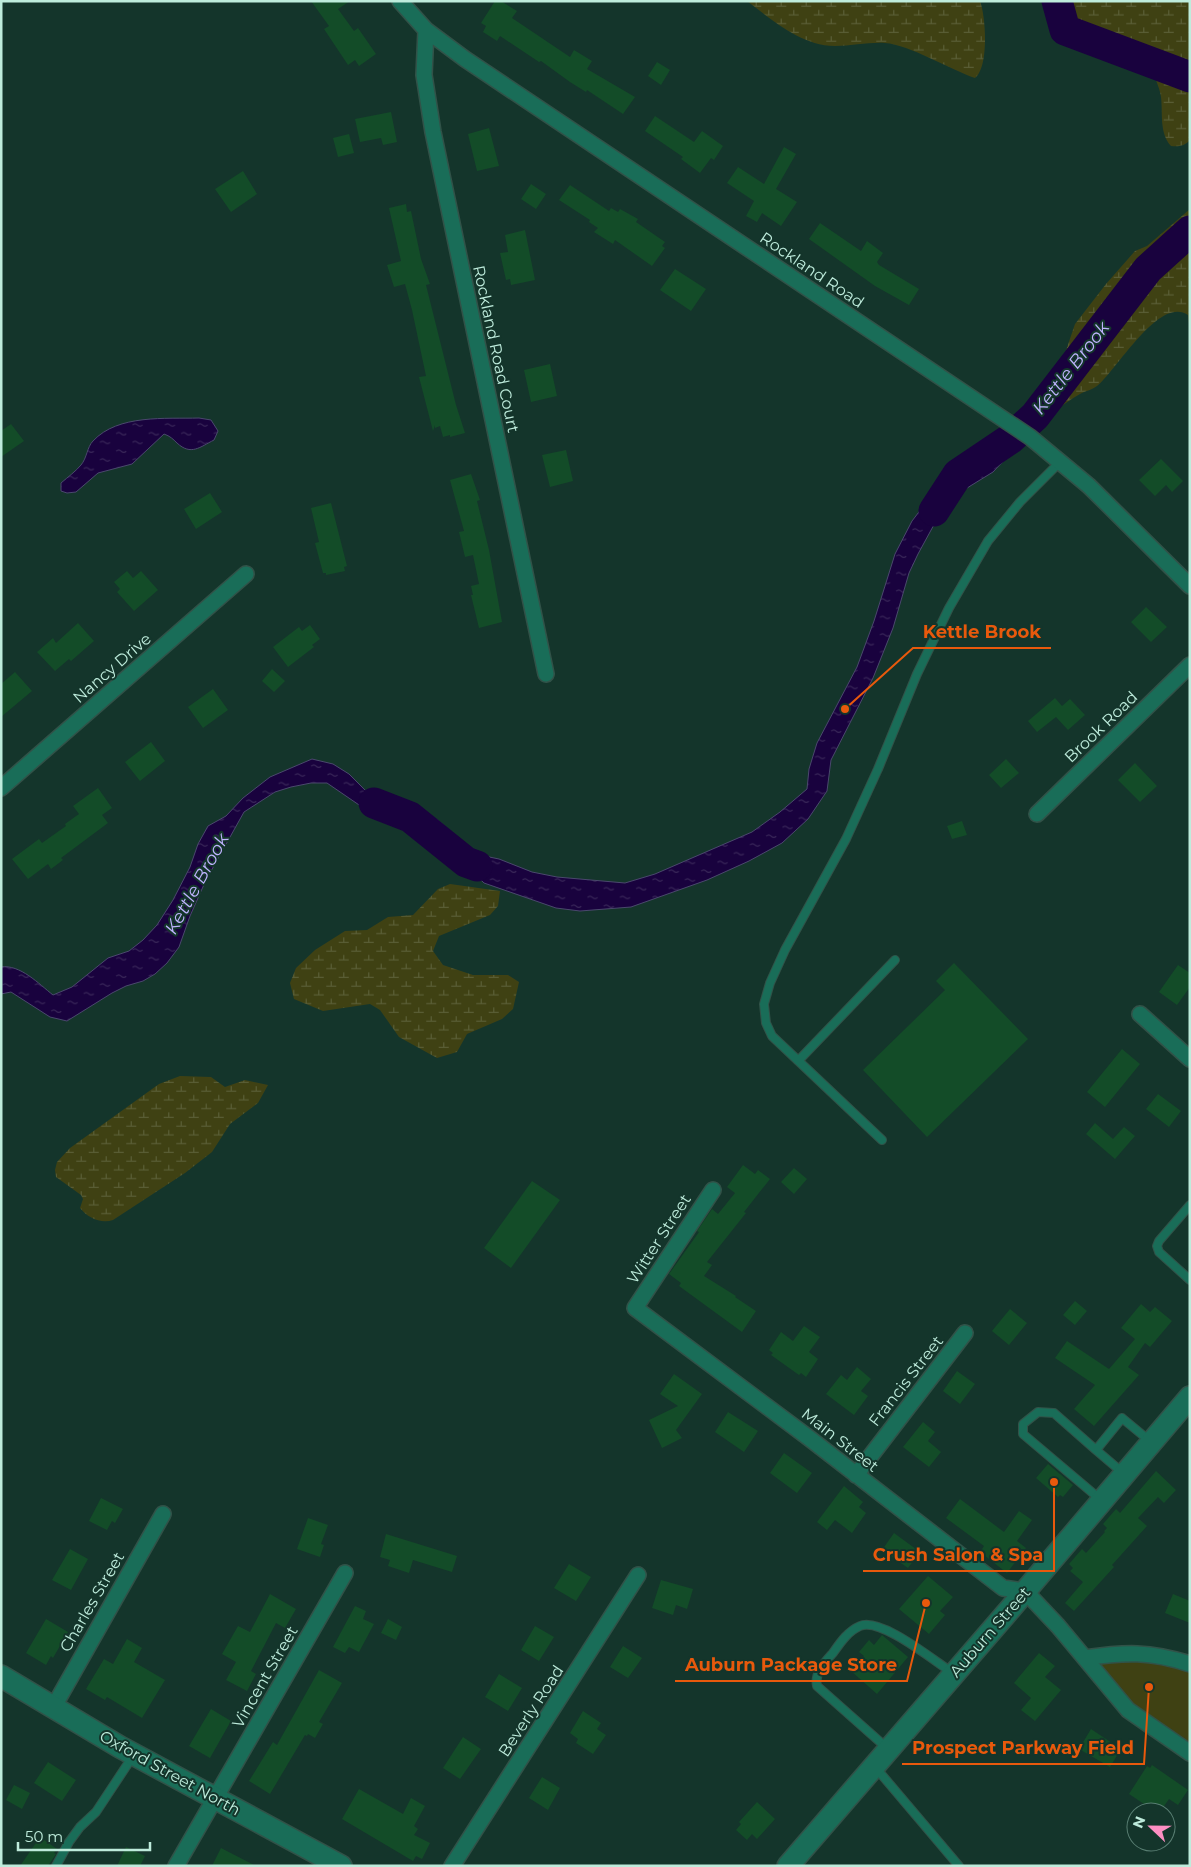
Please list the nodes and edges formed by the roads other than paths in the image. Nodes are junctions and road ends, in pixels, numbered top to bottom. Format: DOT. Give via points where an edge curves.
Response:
graph roads {
  1 [pos="400,1"];
  2 [pos="426,30"];
  3 [pos="1061,461"];
  4 [pos="246,574"];
  5 [pos="1190,586"];
  6 [pos="1190,664"];
  7 [pos="546,674"];
  8 [pos="1,788"];
  9 [pos="1037,814"];
  10 [pos="895,960"];
  11 [pos="1140,1014"];
  12 [pos="1190,1059"];
  13 [pos="799,1060"];
  14 [pos="882,1140"];
  15 [pos="713,1190"];
  16 [pos="1190,1205"];
  17 [pos="1190,1280"];
  18 [pos="635,1308"];
  19 [pos="965,1333"];
  20 [pos="1190,1397"];
  21 [pos="1152,1443"];
  22 [pos="1096,1450"];
  23 [pos="856,1475"];
  24 [pos="1125,1475"];
  25 [pos="1102,1501"];
  26 [pos="163,1514"];
  27 [pos="345,1573"];
  28 [pos="638,1575"];
  29 [pos="1025,1591"];
  30 [pos="1085,1658"];
  31 [pos="1190,1664"];
  32 [pos="954,1674"];
  33 [pos="1,1676"];
  34 [pos="53,1708"];
  35 [pos="889,1750"];
  36 [pos="1190,1753"];
  37 [pos="134,1754"];
  38 [pos="875,1767"];
  39 [pos="216,1798"];
  40 [pos="56,1866"];
  41 [pos="176,1866"];
  42 [pos="341,1866"];
  43 [pos="452,1866"];
  44 [pos="788,1866"];
  45 [pos="959,1866"];
  1 -- 2 [label="street, Rockland Road"];
  2 -- 3 [label="street, Rockland Road" via="607,155 1016,427"];
  2 -- 7 [label="street, Rockland Road Court" via="424,75 432,132"];
  3 -- 5 [label="street, Rockland Road"];
  3 -- 13 [label="lane" via="1020,502 988,541 950,608 917,674 846,839 770,983 764,1004 766,1023 772,1036"];
  4 -- 8 [label="street, Nancy Drive"];
  6 -- 9 [label="street, Brook Road"];
  10 -- 13 [label="lane"];
  11 -- 12 [label="street"];
  13 -- 14 [label="lane"];
  15 -- 18 [label="street, Witter Street"];
  16 -- 17 [label="lane" via="1157,1246 1159,1252"];
  18 -- 23 [label="street, Main Street"];
  19 -- 23 [label="street, Francis Street"];
  20 -- 21 [label="main road, Auburn Street"];
  21 -- 22 [label="lane" via="1122,1418"];
  21 -- 24 [label="main road, Auburn Street"];
  22 -- 24 [label="lane"];
  22 -- 25 [label="lane" via="1054,1413 1038,1412 1023,1424 1023,1434"];
  23 -- 29 [label="street, Main Street" via="1003,1588"];
  24 -- 25 [label="main road, Auburn Street"];
  25 -- 29 [label="main road, Auburn Street"];
  26 -- 34 [label="street, Charles Street"];
  27 -- 39 [label="street, Vincent Street"];
  28 -- 43 [label="street, Beverly Road"];
  29 -- 30 [label="street"];
  29 -- 32 [label="main road, Auburn Street"];
  30 -- 31 [label="street" via="1142,1652"];
  30 -- 36 [label="street" via="1133,1715"];
  32 -- 35 [label="main road, Auburn Street"];
  32 -- 35 [label="lane" via="882,1627 860,1626 848,1634 820,1668 817,1686"];
  33 -- 34 [label="main road, Oxford Street North"];
  34 -- 37 [label="main road, Oxford Street North"];
  35 -- 38 [label="main road, Auburn Street"];
  37 -- 39 [label="main road, Oxford Street North"];
  37 -- 40 [label="lane" via="96,1812 69,1842"];
  38 -- 44 [label="main road, Auburn Street"];
  38 -- 45 [label="lane"];
  39 -- 41 [label="street, Vincent Street"];
  39 -- 42 [label="main road, Oxford Street North"];
}
